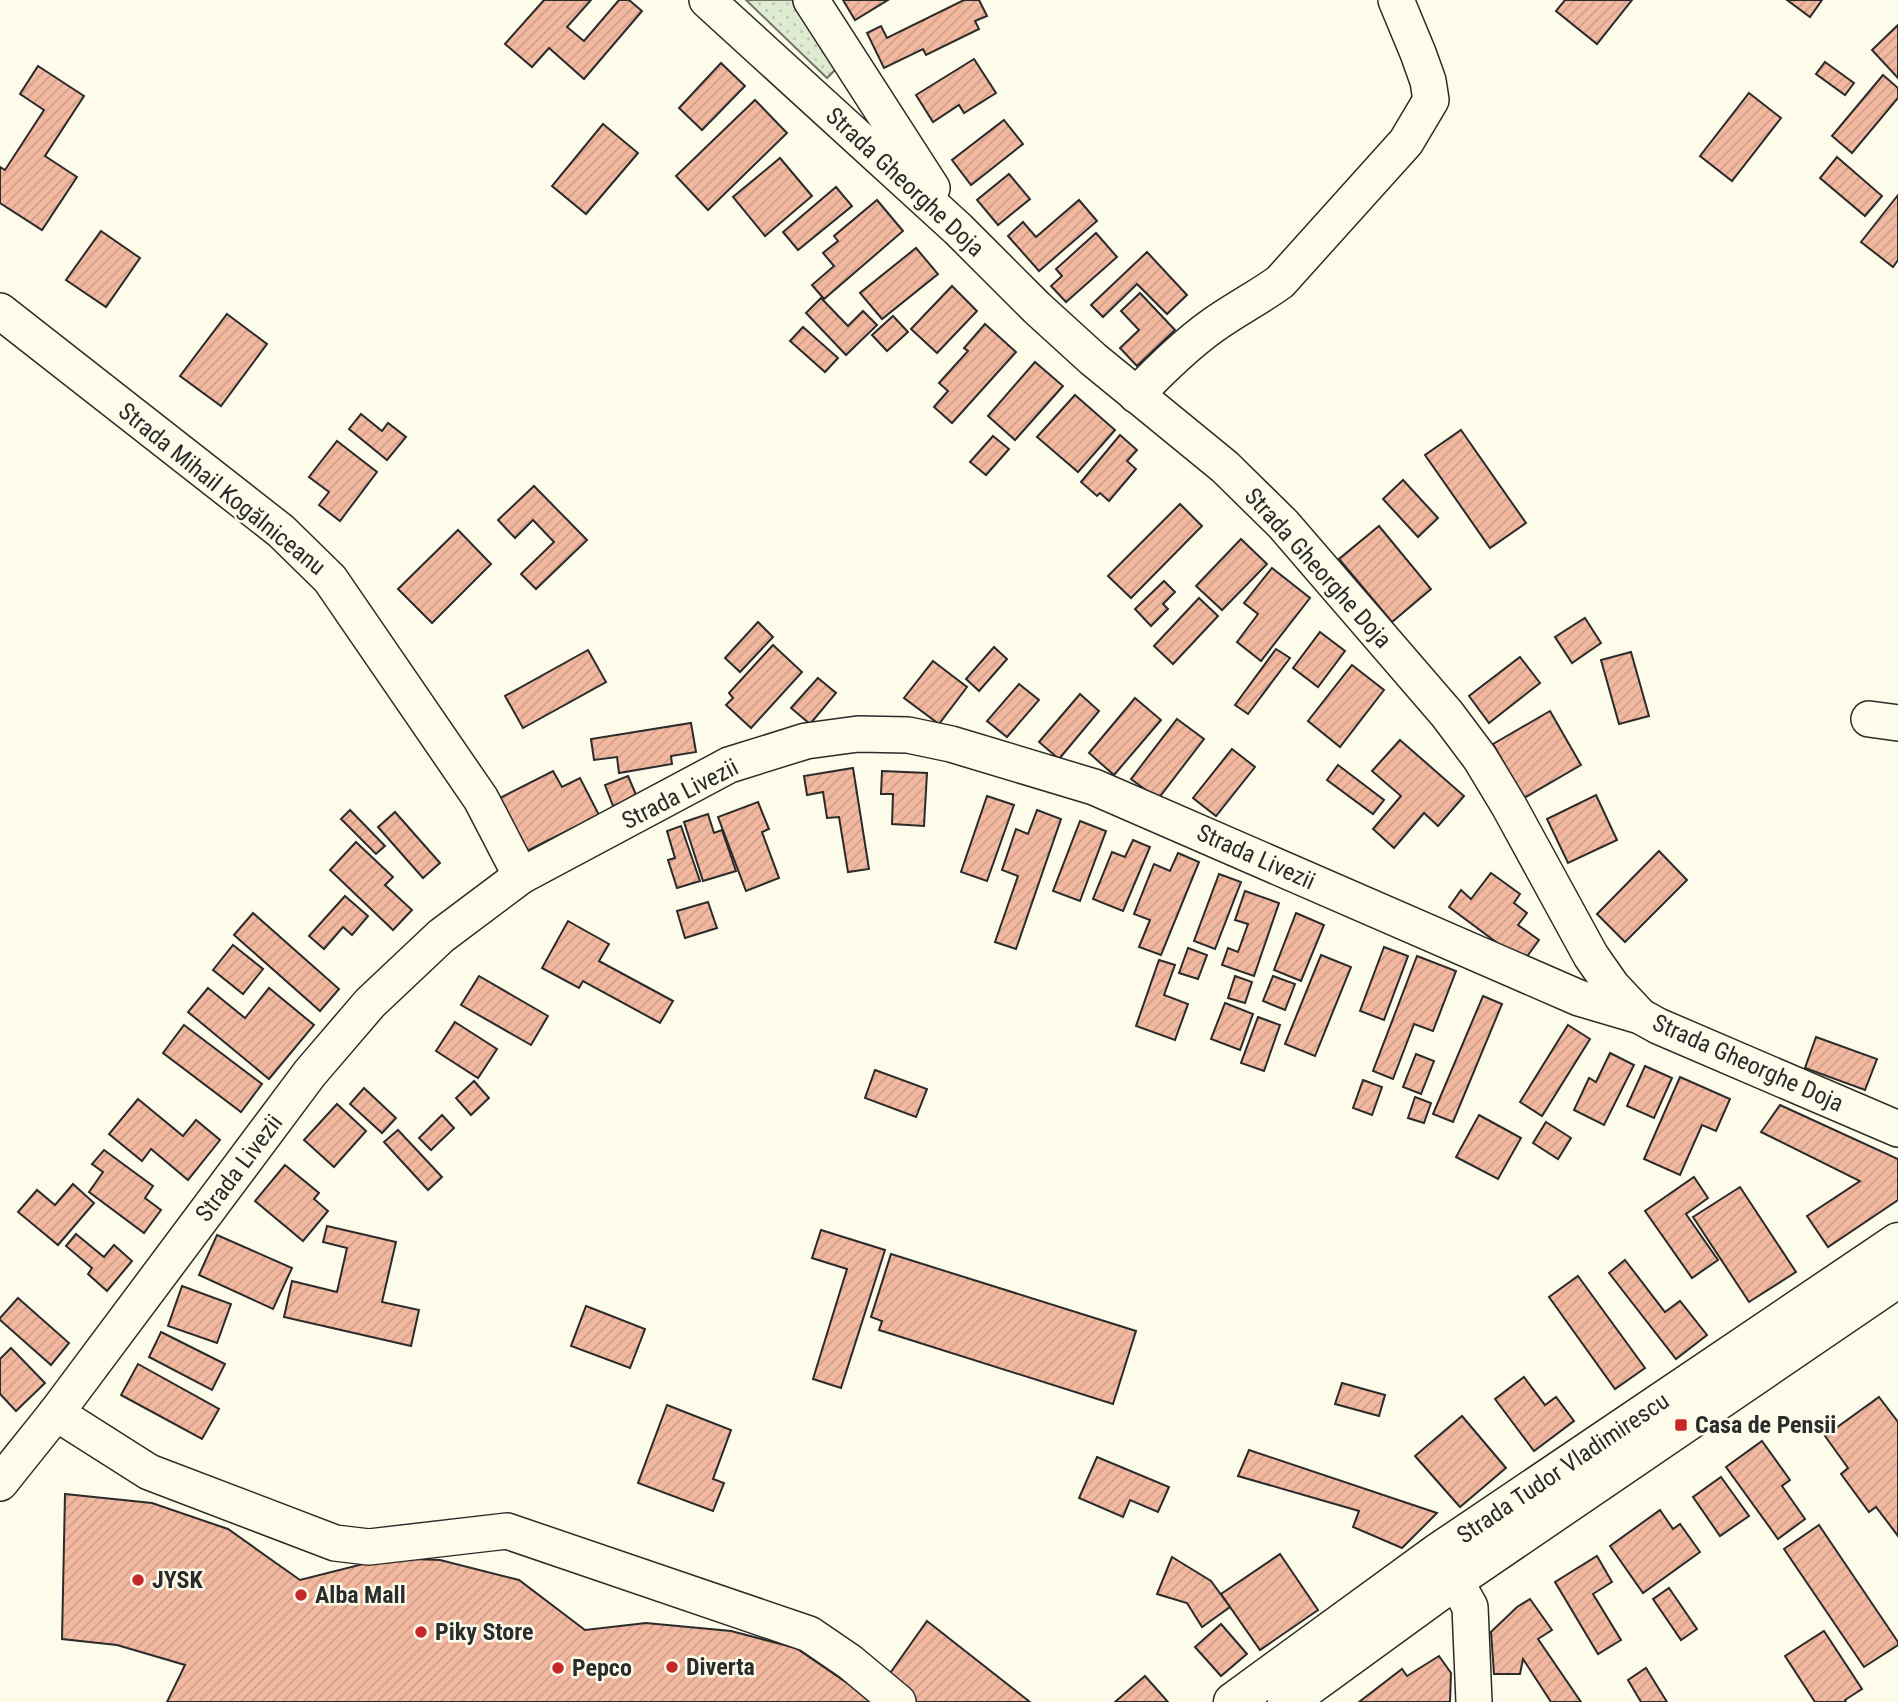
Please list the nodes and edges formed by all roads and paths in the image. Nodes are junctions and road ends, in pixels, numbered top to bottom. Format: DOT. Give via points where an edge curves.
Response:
graph roads {
  1 [pos="707,0"];
  2 [pos="811,0"];
  3 [pos="1396,0"];
  4 [pos="958,229"];
  5 [pos="0,311"];
  6 [pos="1136,395"];
  7 [pos="521,876"];
  8 [pos="1640,1016"];
  9 [pos="1898,1129"];
  10 [pos="1898,1242"];
  11 [pos="1898,1278"];
  12 [pos="56,1412"];
  13 [pos="0,1483"];
  14 [pos="1446,1567"];
  15 [pos="898,1702"];
  16 [pos="1233,1702"];
  17 [pos="1287,1702"];
  18 [pos="1474,1702"];
  1 -- 4 [label="street, Strada Gheorghe Doja"];
  2 -- 4 [label="street"];
  3 -- 6 [label="street" via="1428,81 1430,100 1406,142 1280,282 1213,325"];
  4 -- 6 [label="street, Strada Gheorghe Doja" via="1037,308"];
  5 -- 7 [label="street, Strada Mihail Kogălniceanu" via="281,531 331,579 481,799"];
  6 -- 8 [label="street, Strada Gheorghe Doja" via="1225,467 1283,524 1447,714 1509,806 1591,956"];
  7 -- 8 [label="street, Strada Livezii" via="729,765 806,741 858,734 908,736 951,744 1094,787 1579,998"];
  7 -- 12 [label="street, Strada Livezii" via="441,936 370,1003 310,1073"];
  8 -- 9 [label="street, Strada Gheorghe Doja"];
  10 -- 14 [label="main road, Strada Tudor Vladimirescu"];
  11 -- 14 [label="main road, Strada Tudor Vladimirescu"];
  12 -- 13 [label="street, Strada Livezii"];
  12 -- 15 [label="street" via="149,1472 335,1543 369,1547 507,1531 809,1634"];
  14 -- 16 [label="main road, Strada Tudor Vladimirescu"];
  14 -- 17 [label="main road, Strada Tudor Vladimirescu"];
  14 -- 18 [label="street" via="1470,1607"];
}
